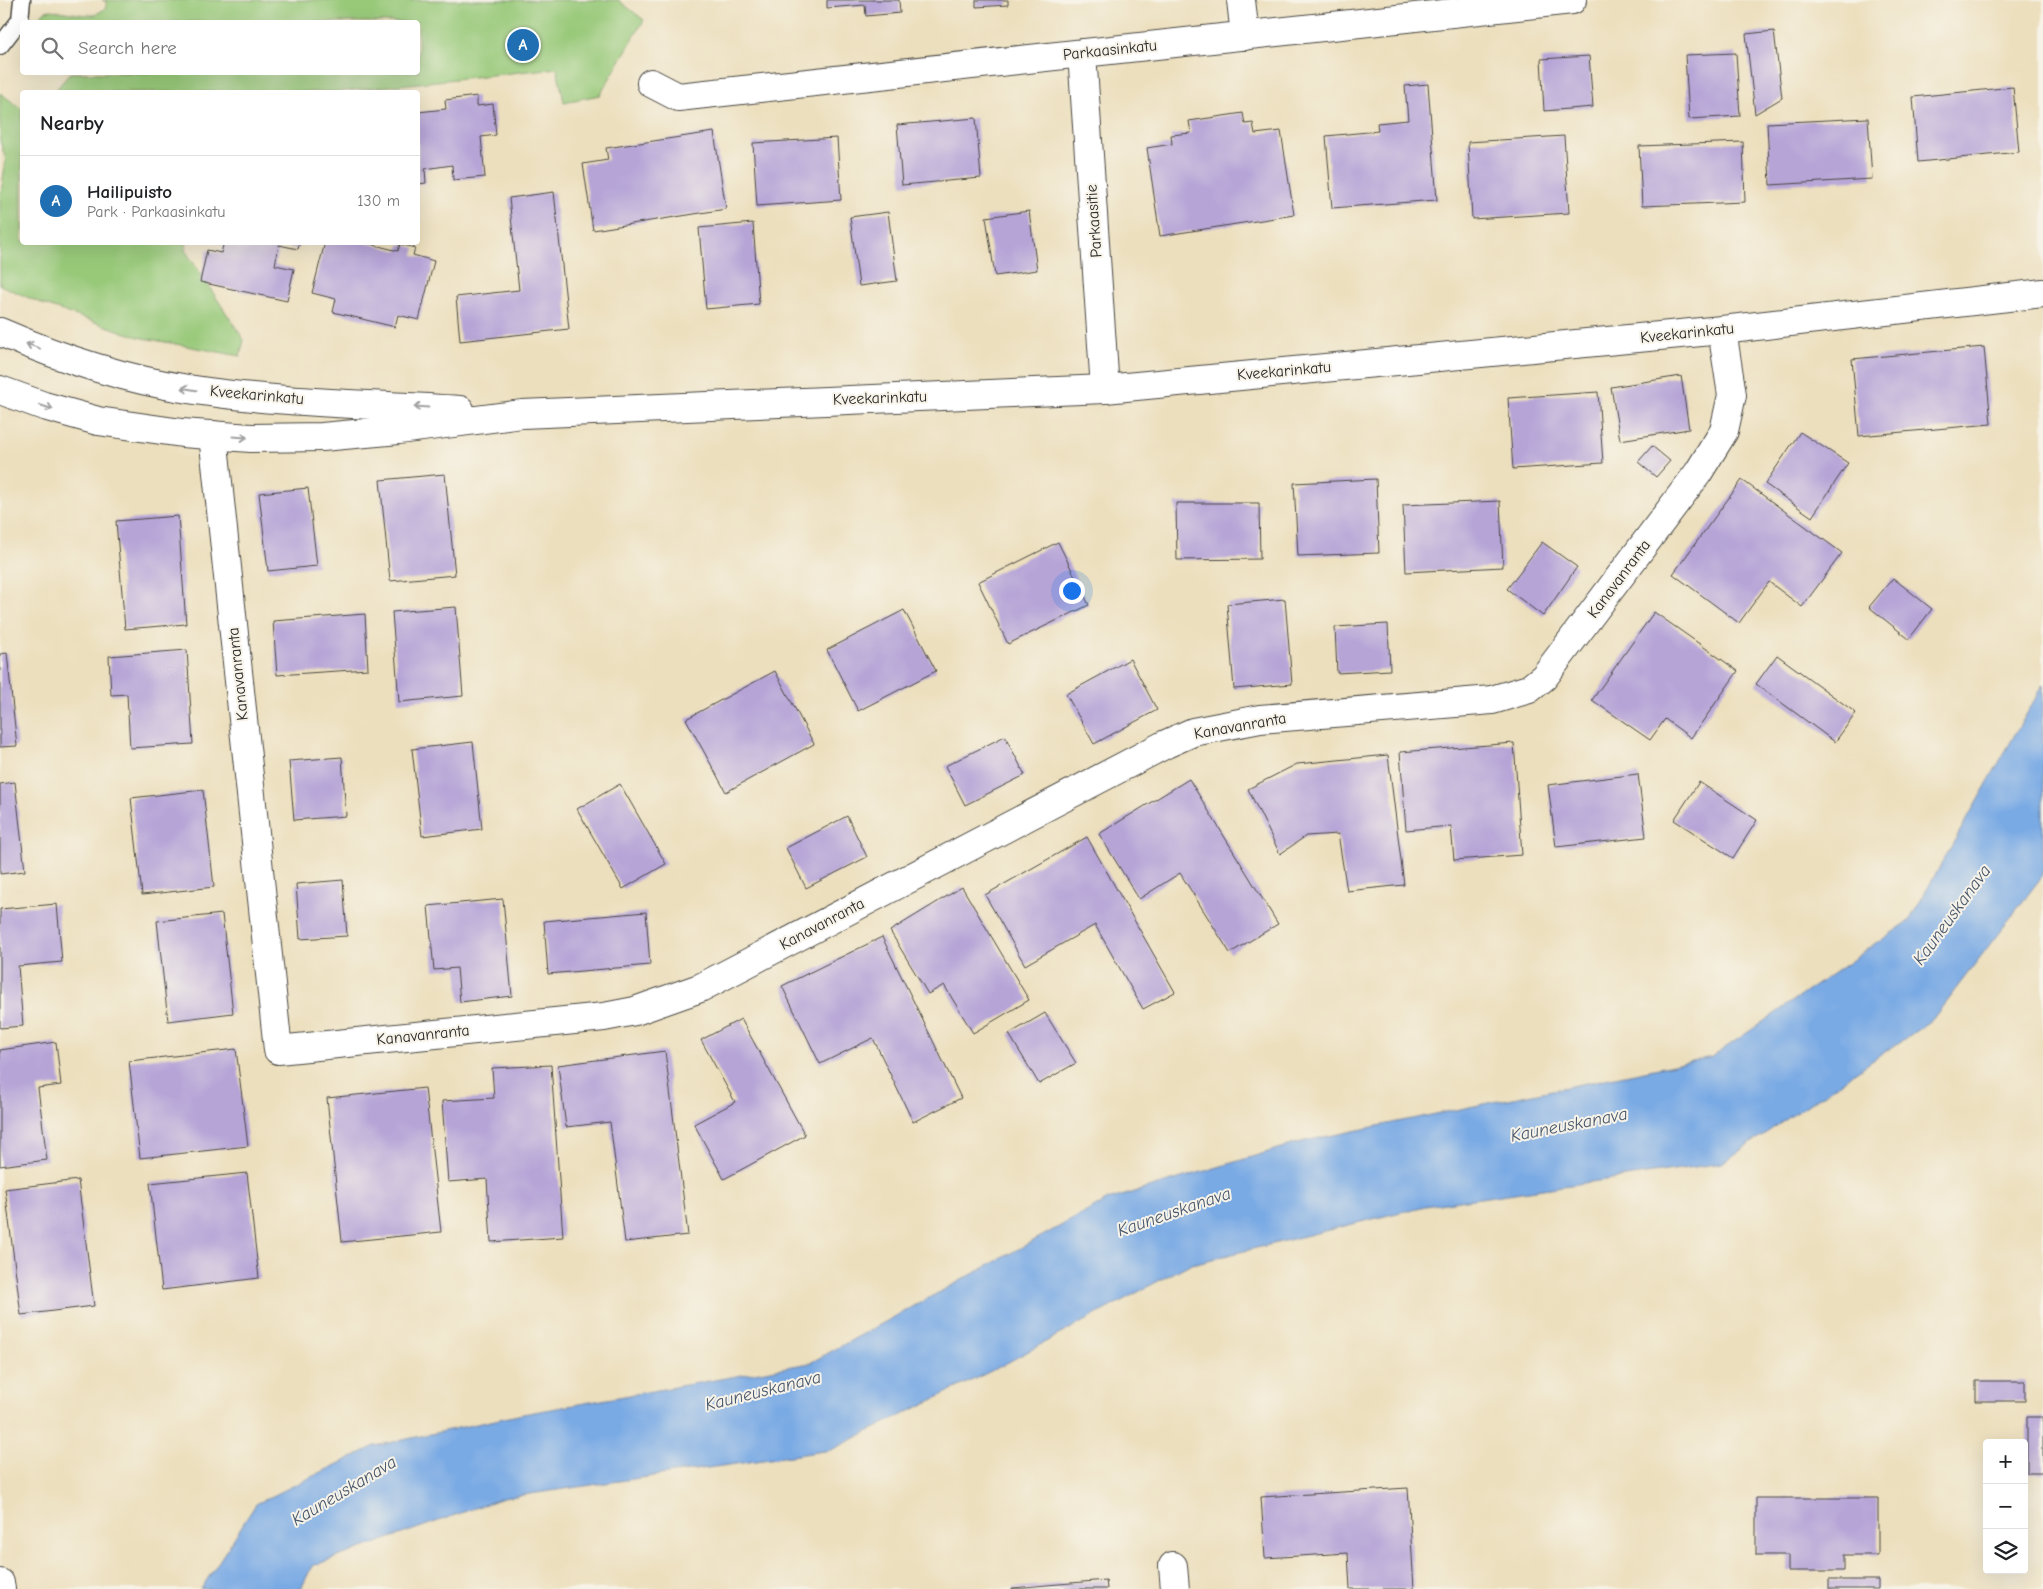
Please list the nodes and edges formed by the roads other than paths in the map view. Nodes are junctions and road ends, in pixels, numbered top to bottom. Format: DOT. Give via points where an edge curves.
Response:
graph roads {
  1 [pos="22,0"];
  2 [pos="1241,0"];
  3 [pos="1572,0"];
  4 [pos="1245,36"];
  5 [pos="0,46"];
  6 [pos="1082,53"];
  7 [pos="651,83"];
  8 [pos="2043,293"];
  9 [pos="1722,330"];
  10 [pos="0,332"];
  11 [pos="1105,389"];
  12 [pos="0,390"];
  13 [pos="522,414"];
  14 [pos="213,435"];
  15 [pos="0,1583"];
  16 [pos="1,1589"];
  1 -- 5 [label="lane" via="20,20"];
  2 -- 4 [label="street"];
  3 -- 4 [label="street, Parkaasinkatu"];
  4 -- 6 [label="street, Parkaasinkatu"];
  6 -- 7 [label="street, Parkaasinkatu" via="678,97"];
  6 -- 11 [label="street, Parkaasitie"];
  8 -- 9 [label="street, Kveekarinkatu"];
  9 -- 11 [label="street, Kveekarinkatu"];
  9 -- 14 [label="street, Kanavanranta" via="1732,395 1724,431 1698,473 1544,677 1529,689 1492,700 1260,719 1193,732 700,988 635,1011 604,1017 278,1050"];
  13 -- 10 [label="street, Kveekarinkatu, one-way" via="240,396 187,389 74,360"];
  11 -- 13 [label="street, Kveekarinkatu"];
  12 -- 14 [label="street, Kveekarinkatu, one-way" via="98,421"];
  14 -- 13 [label="street, Kveekarinkatu, one-way" via="251,438 322,436"];
  15 -- 16 [label="street"];
}
